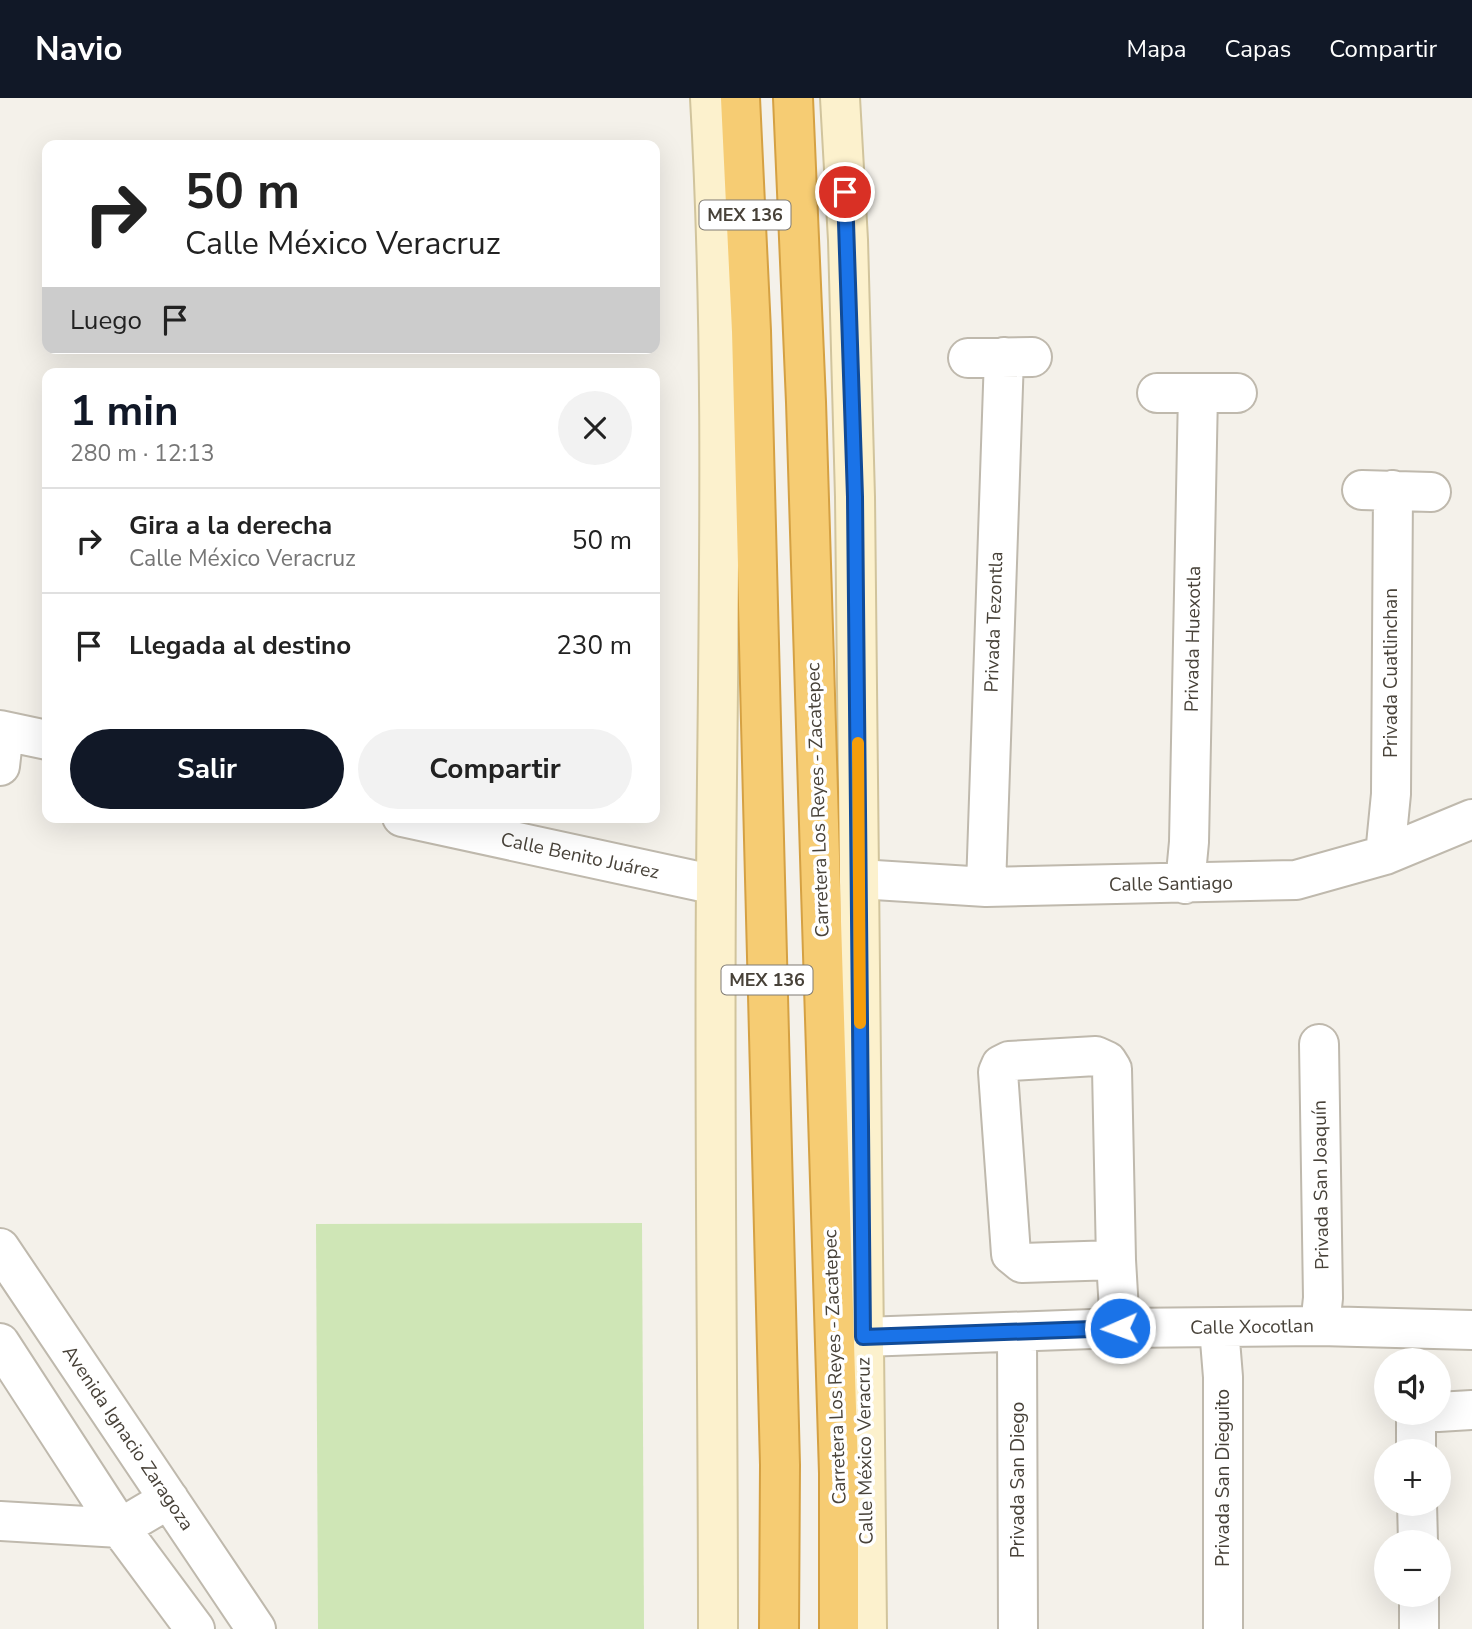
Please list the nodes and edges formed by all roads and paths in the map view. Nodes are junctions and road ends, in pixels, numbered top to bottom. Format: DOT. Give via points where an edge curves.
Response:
graph roads {
  1 [pos="710,98"];
  2 [pos="740,98"];
  3 [pos="793,98"];
  4 [pos="840,98"];
  5 [pos="1001,357"];
  6 [pos="1157,393"];
  7 [pos="1198,393"];
  8 [pos="1237,393"];
  9 [pos="1431,492"];
  10 [pos="42,740"];
  11 [pos="1,742"];
  12 [pos="1472,819"];
  13 [pos="430,823"];
  14 [pos="1385,855"];
  15 [pos="859,879"];
  16 [pos="1185,884"];
  17 [pos="716,885"];
  18 [pos="986,887"];
  19 [pos="1319,1044"];
  20 [pos="0,1248"];
  21 [pos="1116,1260"];
  22 [pos="1320,1326"];
  23 [pos="1120,1328"];
  24 [pos="1219,1328"];
  25 [pos="1472,1330"];
  26 [pos="1017,1332"];
  27 [pos="863,1337"];
  28 [pos="0,1343"];
  29 [pos="1472,1410"];
  30 [pos="1451,1411"];
  31 [pos="169,1499"];
  32 [pos="0,1521"];
  33 [pos="120,1528"];
  34 [pos="1419,1607"];
  35 [pos="195,1629"];
  36 [pos="256,1629"];
  37 [pos="719,1629"];
  38 [pos="779,1629"];
  39 [pos="839,1629"];
  40 [pos="867,1629"];
  41 [pos="1018,1629"];
  42 [pos="1223,1629"];
  43 [pos="1419,1629"];
  1 -- 17 [label="street" via="721,530"];
  2 -- 38 [label="highway, MEX 136" via="751,331 778,1409"];
  3 -- 39 [label="highway, Carretera Los Reyes - Zacatepec / MEX 136" via="839,1474"];
  4 -- 15 [label="street, Calle México Veracruz" via="855,497"];
  5 -- 18 [label="street, Privada Tezontla"];
  6 -- 7 [label="street"];
  7 -- 8 [label="street"];
  7 -- 16 [label="street, Privada Huexotla"];
  9 -- 14 [label="street, Privada Cuatlinchan" via="1377,490 1391,794"];
  10 -- 11 [label="street"];
  12 -- 14 [label="street, Calle Santiago"];
  13 -- 17 [label="street, Calle Benito Juárez"];
  14 -- 16 [label="street, Calle Santiago" via="1296,880"];
  15 -- 18 [label="street, Calle Santiago"];
  15 -- 27 [label="street, Calle México Veracruz"];
  16 -- 18 [label="street, Calle Santiago"];
  17 -- 37 [label="street"];
  19 -- 22 [label="street, Privada San Joaquín"];
  20 -- 31 [label="street, Avenida Ignacio Zaragoza"];
  21 -- 21 [label="street" via="1112,1069 1096,1056 1009,1060 998,1073 1010,1254 1022,1263"];
  21 -- 23 [label="street"];
  22 -- 24 [label="street, Calle Xocotlan"];
  22 -- 25 [label="street, Calle Xocotlan"];
  23 -- 24 [label="street, Calle Xocotlan"];
  23 -- 26 [label="street, Calle Xocotlan"];
  24 -- 42 [label="street, Privada San Dieguito"];
  26 -- 27 [label="street, Calle Xocotlan"];
  26 -- 41 [label="street, Privada San Diego"];
  27 -- 40 [label="street, Calle México Veracruz"];
  28 -- 33 [label="street"];
  29 -- 30 [label="street"];
  31 -- 33 [label="street"];
  31 -- 36 [label="street, Avenida Ignacio Zaragoza"];
  32 -- 33 [label="street"];
  33 -- 35 [label="street"];
  34 -- 43 [label="street"];
}
